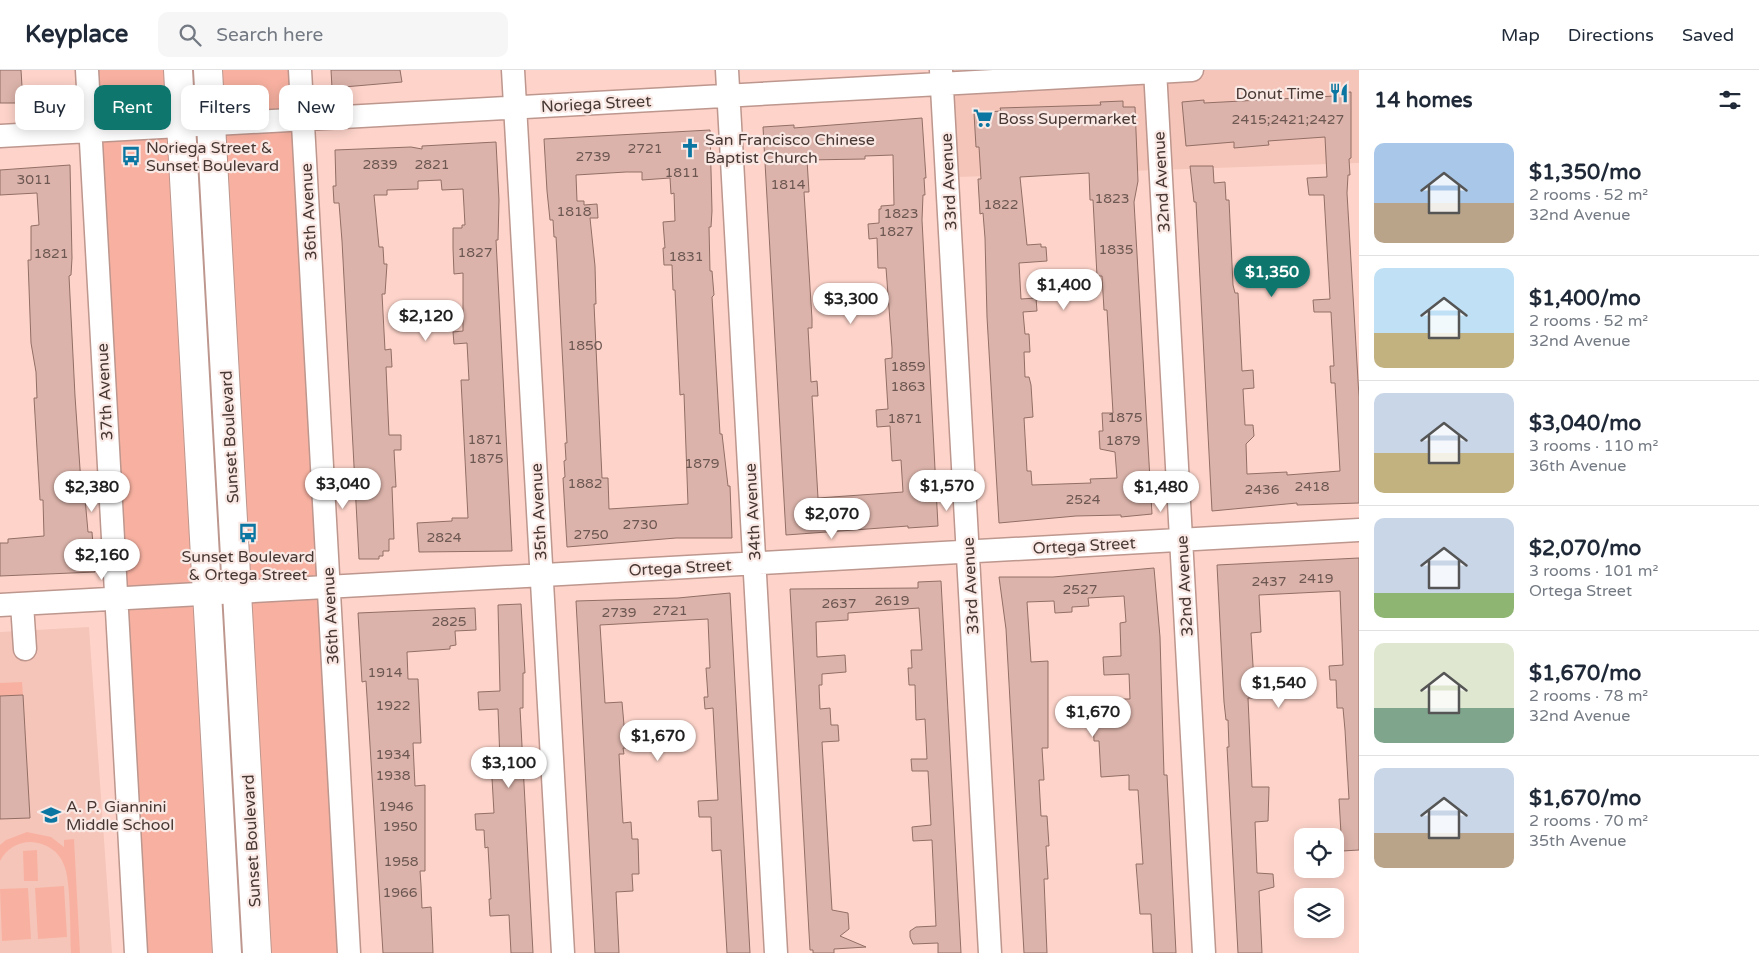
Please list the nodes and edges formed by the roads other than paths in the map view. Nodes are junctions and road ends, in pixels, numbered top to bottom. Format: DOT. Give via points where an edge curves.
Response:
graph roads {
  1 [pos="86,70"];
  2 [pos="178,70"];
  3 [pos="208,70"];
  4 [pos="300,70"];
  5 [pos="514,70"];
  6 [pos="728,70"];
  7 [pos="1192,70"];
  8 [pos="1155,71"];
  9 [pos="942,77"];
  10 [pos="209,85"];
  11 [pos="301,85"];
  12 [pos="729,96"];
  13 [pos="516,108"];
  14 [pos="353,116"];
  15 [pos="181,126"];
  16 [pos="181,130"];
  17 [pos="211,130"];
  18 [pos="303,130"];
  19 [pos="90,131"];
  20 [pos="0,136"];
  21 [pos="1359,530"];
  22 [pos="1181,539"];
  23 [pos="968,551"];
  24 [pos="754,563"];
  25 [pos="542,575"];
  26 [pos="328,587"];
  27 [pos="238,592"];
  28 [pos="207,594"];
  29 [pos="116,598"];
  30 [pos="11,604"];
  31 [pos="25,649"];
  32 [pos="136,953"];
  33 [pos="227,953"];
  34 [pos="258,953"];
  35 [pos="349,953"];
  36 [pos="563,953"];
  37 [pos="776,953"];
  38 [pos="990,953"];
  39 [pos="1204,953"];
  1 -- 19 [label="street, 37th Avenue"];
  2 -- 15 [label="main road, Sunset Boulevard"];
  3 -- 10 [label="main road, Sunset Boulevard"];
  4 -- 11 [label="street, 36th Avenue"];
  5 -- 13 [label="street, 35th Avenue"];
  6 -- 12 [label="street, 34th Avenue"];
  7 -- 8 [label="street, Noriega Street"];
  8 -- 9 [label="street, Noriega Street"];
  8 -- 22 [label="street, 32nd Avenue"];
  9 -- 12 [label="street, Noriega Street"];
  9 -- 23 [label="street, 33rd Avenue"];
  12 -- 13 [label="street, Noriega Street"];
  12 -- 24 [label="street, 34th Avenue"];
  13 -- 14 [label="street, Noriega Street"];
  13 -- 25 [label="street, 35th Avenue"];
  15 -- 19 [label="street, Noriega Street"];
  16 -- 28 [label="main road, Sunset Boulevard"];
  17 -- 27 [label="main road, Sunset Boulevard"];
  18 -- 26 [label="street, 36th Avenue"];
  19 -- 20 [label="street, Noriega Street"];
  19 -- 29 [label="street, 37th Avenue"];
  21 -- 22 [label="street, Ortega Street"];
  22 -- 23 [label="street, Ortega Street"];
  22 -- 39 [label="street, 32nd Avenue"];
  23 -- 24 [label="street, Ortega Street"];
  23 -- 38 [label="street, 33rd Avenue"];
  24 -- 25 [label="street, Ortega Street"];
  24 -- 37 [label="street, 34th Avenue"];
  25 -- 26 [label="street, Ortega Street"];
  25 -- 36 [label="street, 35th Avenue"];
  26 -- 27 [label="street, Ortega Street"];
  26 -- 35 [label="street, 36th Avenue"];
  27 -- 28 [label="street, Ortega Street"];
  27 -- 34 [label="main road, Sunset Boulevard"];
  28 -- 29 [label="street, Ortega Street"];
  28 -- 33 [label="main road, Sunset Boulevard"];
  29 -- 30 [label="street, Ortega Street"];
  29 -- 32 [label="street, 37th Avenue"];
  30 -- 31 [label="street"];
}
